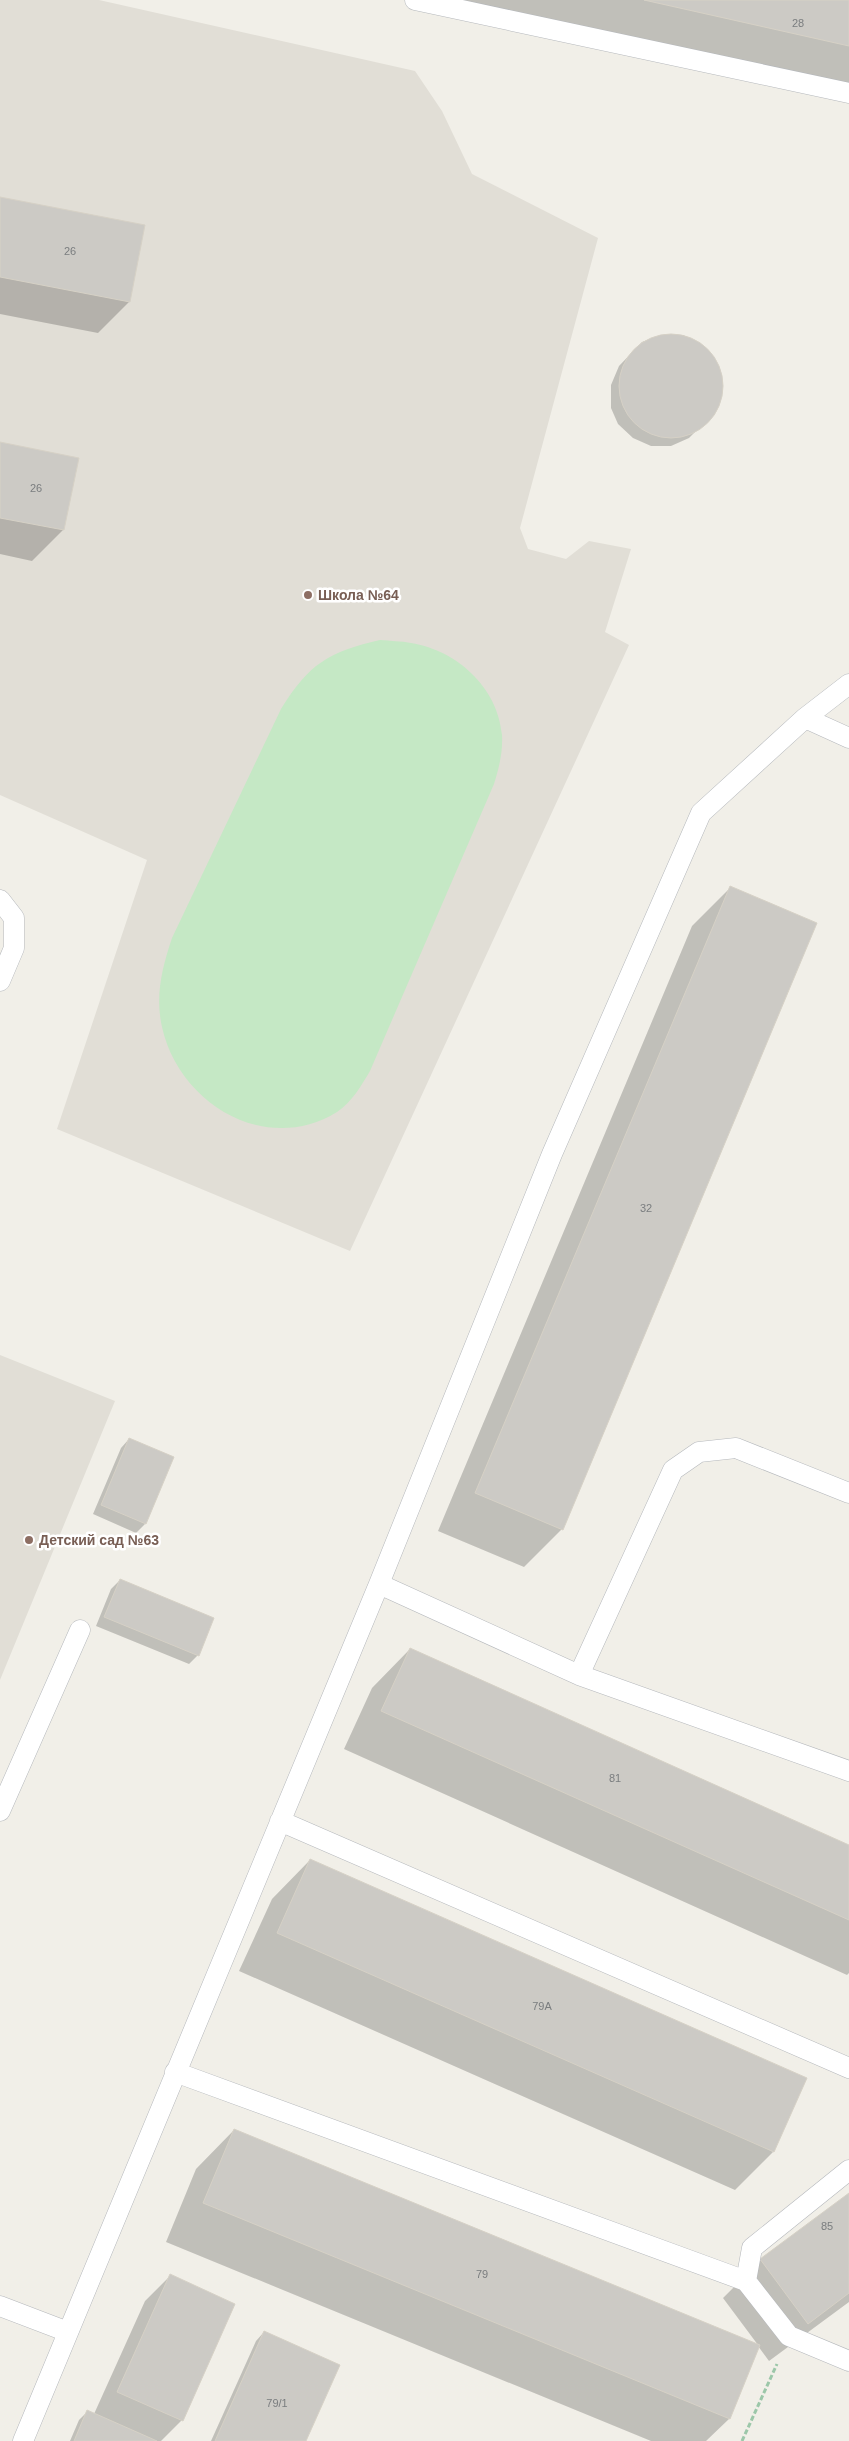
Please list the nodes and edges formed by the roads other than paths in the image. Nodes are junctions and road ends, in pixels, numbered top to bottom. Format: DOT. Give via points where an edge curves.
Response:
graph roads {
  1 [pos="415,0"];
  2 [pos="849,93"];
  3 [pos="849,684"];
  4 [pos="805,718"];
  5 [pos="849,738"];
  6 [pos="0,900"];
  7 [pos="0,981"];
  8 [pos="849,1494"];
  9 [pos="379,1584"];
  10 [pos="80,1630"];
  11 [pos="579,1675"];
  12 [pos="849,1771"];
  13 [pos="0,1811"];
  14 [pos="280,1821"];
  15 [pos="849,2068"];
  16 [pos="175,2072"];
  17 [pos="849,2170"];
  18 [pos="746,2282"];
  19 [pos="0,2306"];
  20 [pos="68,2332"];
  21 [pos="849,2361"];
  22 [pos="23,2441"];
  1 -- 2 [label="lane"];
  3 -- 4 [label="lane"];
  4 -- 5 [label="lane"];
  4 -- 9 [label="lane" via="701,812 552,1154"];
  6 -- 7 [label="lane" via="14,918 14,948"];
  8 -- 11 [label="lane" via="736,1448 699,1452 673,1470"];
  9 -- 11 [label="lane"];
  9 -- 14 [label="lane"];
  10 -- 13 [label="lane"];
  11 -- 12 [label="lane"];
  14 -- 15 [label="lane"];
  14 -- 16 [label="lane"];
  16 -- 18 [label="lane"];
  16 -- 20 [label="lane"];
  17 -- 18 [label="lane" via="752,2248"];
  18 -- 21 [label="lane" via="789,2336"];
  19 -- 20 [label="lane"];
  20 -- 22 [label="lane"];
}
